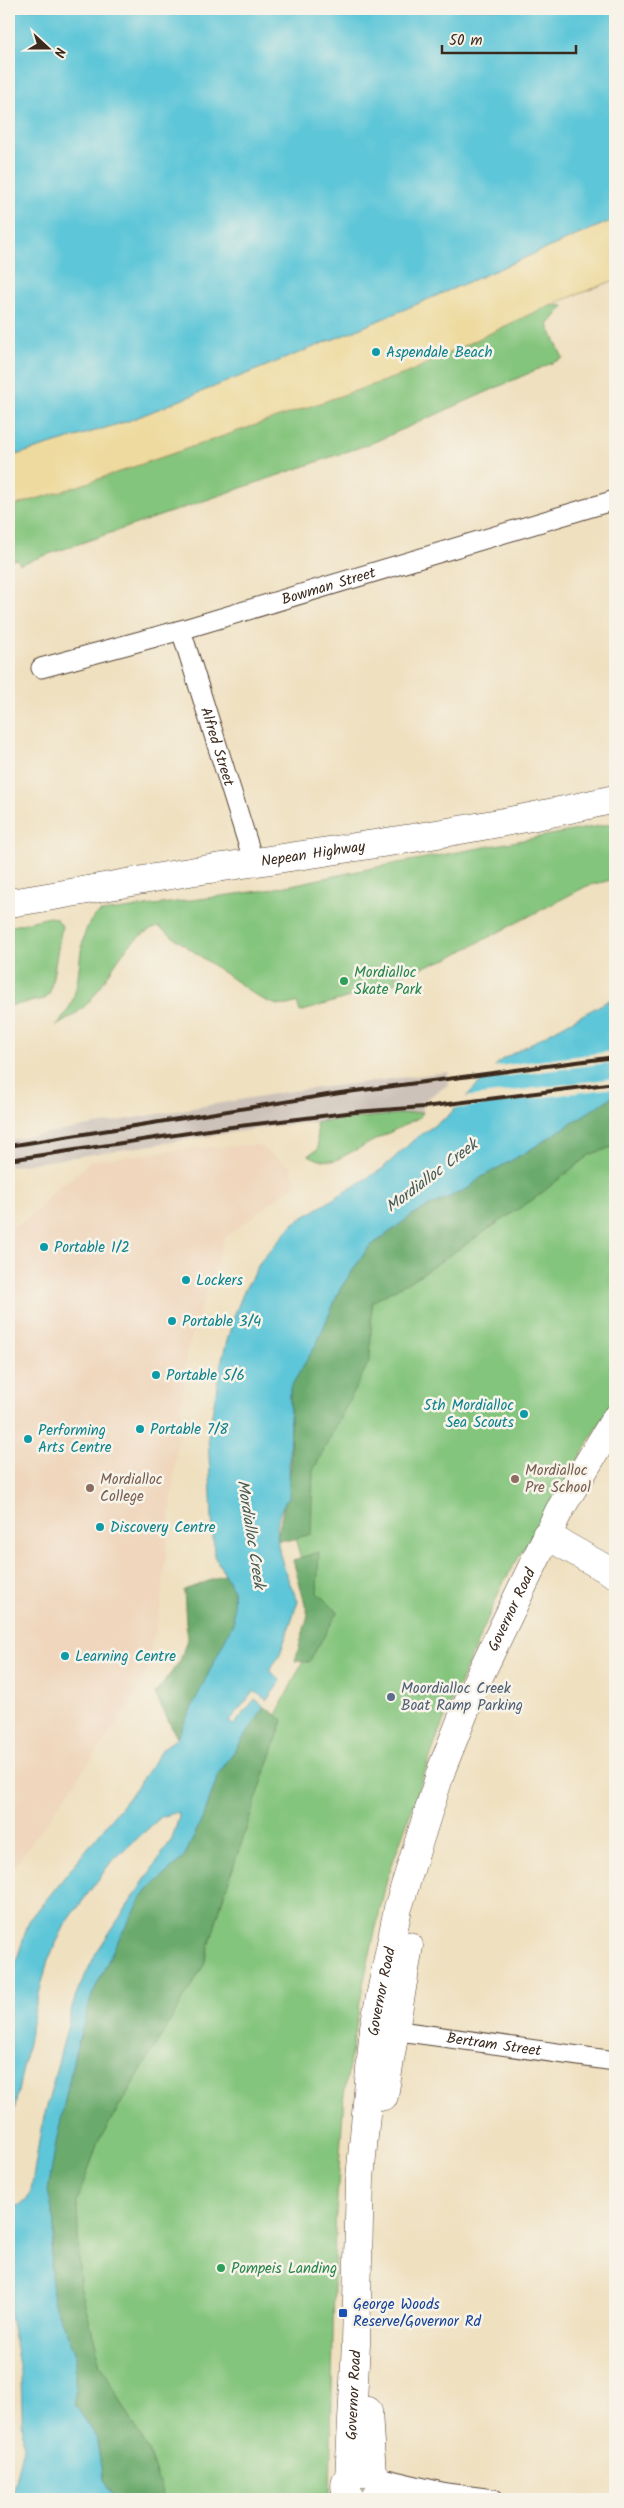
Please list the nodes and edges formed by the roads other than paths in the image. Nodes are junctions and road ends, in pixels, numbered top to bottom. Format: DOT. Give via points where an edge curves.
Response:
graph roads {
  1 [pos="615,500"];
  2 [pos="181,630"];
  3 [pos="41,668"];
  4 [pos="615,799"];
  5 [pos="254,863"];
  6 [pos="9,903"];
  7 [pos="615,1419"];
  8 [pos="615,1450"];
  9 [pos="554,1539"];
  10 [pos="615,1574"];
  11 [pos="384,2029"];
  12 [pos="615,2061"];
  13 [pos="366,2488"];
  14 [pos="494,2499"];
  1 -- 2 [label="street, Bowman Street"];
  2 -- 3 [label="street, Bowman Street"];
  2 -- 5 [label="street, Alfred Street"];
  4 -- 5 [label="main road, Nepean Highway" via="538,817"];
  5 -- 6 [label="main road, Nepean Highway"];
  7 -- 9 [label="main road" via="577,1480"];
  8 -- 9 [label="main road"];
  9 -- 10 [label="main road"];
  9 -- 11 [label="main road, Governor Road" via="476,1682 442,1768 398,1908"];
  11 -- 12 [label="street, Bertram Street"];
  11 -- 13 [label="main road, Governor Road" via="360,2178 356,2344"];
  13 -- 14 [label="street"];
}
